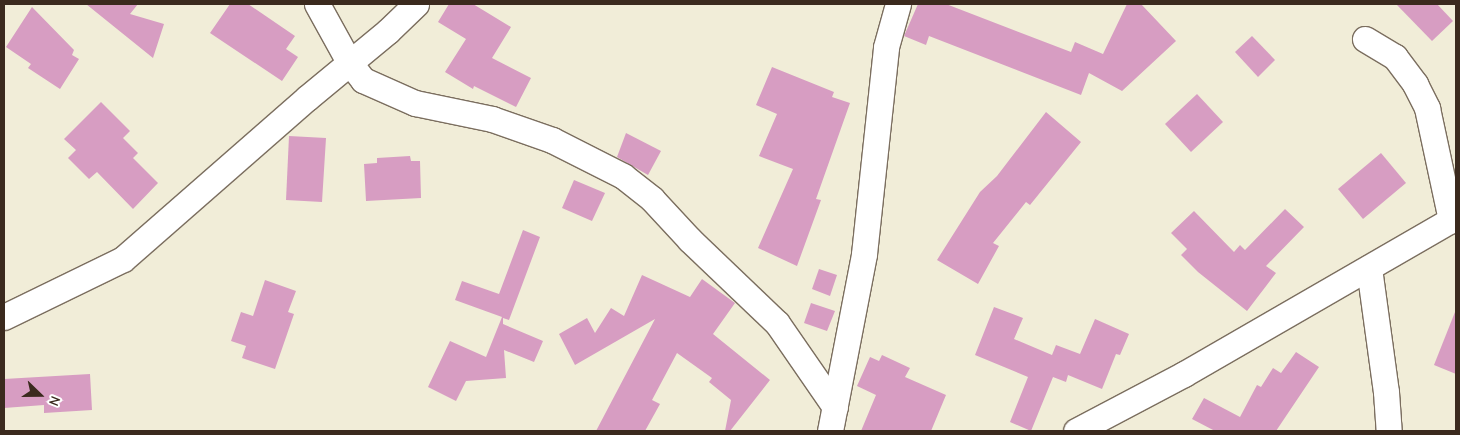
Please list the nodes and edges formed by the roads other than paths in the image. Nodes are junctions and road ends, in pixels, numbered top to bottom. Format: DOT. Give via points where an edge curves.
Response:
graph roads {
  1 [pos="316,4"];
  2 [pos="416,4"];
  3 [pos="898,4"];
  4 [pos="1365,39"];
  5 [pos="348,62"];
  6 [pos="1454,219"];
  7 [pos="1368,268"];
  8 [pos="4,317"];
  9 [pos="835,407"];
  10 [pos="830,431"];
  11 [pos="1076,431"];
  12 [pos="1389,431"];
  1 -- 5 [label="street"];
  2 -- 5 [label="street"];
  3 -- 9 [label="street" via="886,47 864,254"];
  4 -- 6 [label="street" via="1395,57 1415,84 1427,108"];
  5 -- 8 [label="street" via="123,259"];
  5 -- 9 [label="street" via="363,80 382,90 415,103 500,122 552,140 623,176 652,199 777,324"];
  6 -- 7 [label="street"];
  7 -- 11 [label="street" via="1184,374"];
  7 -- 12 [label="street"];
  9 -- 10 [label="street"];
}
